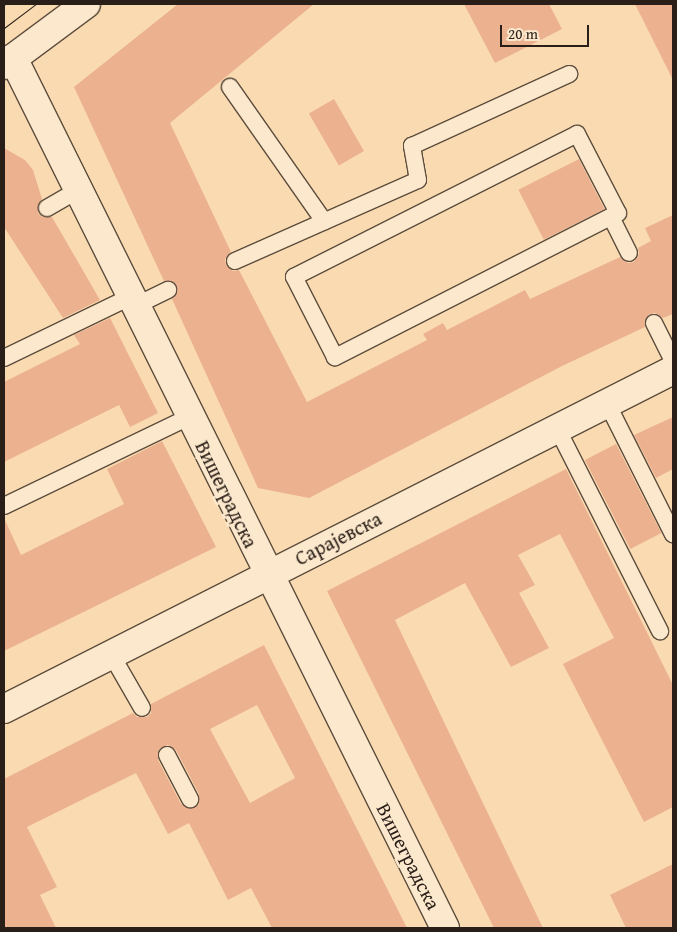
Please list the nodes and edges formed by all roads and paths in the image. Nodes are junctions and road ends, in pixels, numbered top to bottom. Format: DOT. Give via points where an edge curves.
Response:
graph roads {
  1 [pos="86,4"];
  2 [pos="6,55"];
  3 [pos="569,74"];
  4 [pos="230,87"];
  5 [pos="66,197"];
  6 [pos="47,208"];
  7 [pos="607,219"];
  8 [pos="324,221"];
  9 [pos="625,255"];
  10 [pos="235,260"];
  11 [pos="168,290"];
  12 [pos="133,302"];
  13 [pos="673,340"];
  14 [pos="4,358"];
  15 [pos="673,361"];
  16 [pos="673,370"];
  17 [pos="607,403"];
  18 [pos="189,417"];
  19 [pos="557,428"];
  20 [pos="4,506"];
  21 [pos="673,534"];
  22 [pos="267,574"];
  23 [pos="660,631"];
  24 [pos="111,654"];
  25 [pos="142,708"];
  26 [pos="4,709"];
  27 [pos="167,755"];
  28 [pos="190,800"];
  29 [pos="445,928"];
  1 -- 2 [label="street"];
  2 -- 12 [label="street, Вишеградска"];
  3 -- 8 [label="lane" via="412,146 418,180"];
  4 -- 8 [label="lane"];
  5 -- 6 [label="lane"];
  7 -- 7 [label="lane" via="618,213 577,134 294,277 335,357"];
  7 -- 9 [label="lane"];
  8 -- 10 [label="lane"];
  11 -- 12 [label="lane"];
  12 -- 14 [label="lane"];
  12 -- 18 [label="street, Вишеградска"];
  13 -- 15 [label="lane" via="658,321"];
  16 -- 17 [label="street, Сарајевска"];
  17 -- 19 [label="street, Сарајевска"];
  17 -- 21 [label="lane"];
  18 -- 20 [label="lane"];
  18 -- 22 [label="street, Вишеградска"];
  19 -- 22 [label="street, Сарајевска"];
  19 -- 23 [label="lane"];
  22 -- 24 [label="street, Сарајевска"];
  22 -- 29 [label="street, Вишеградска"];
  24 -- 25 [label="lane"];
  24 -- 26 [label="street, Сарајевска"];
  27 -- 28 [label="lane"];
}
